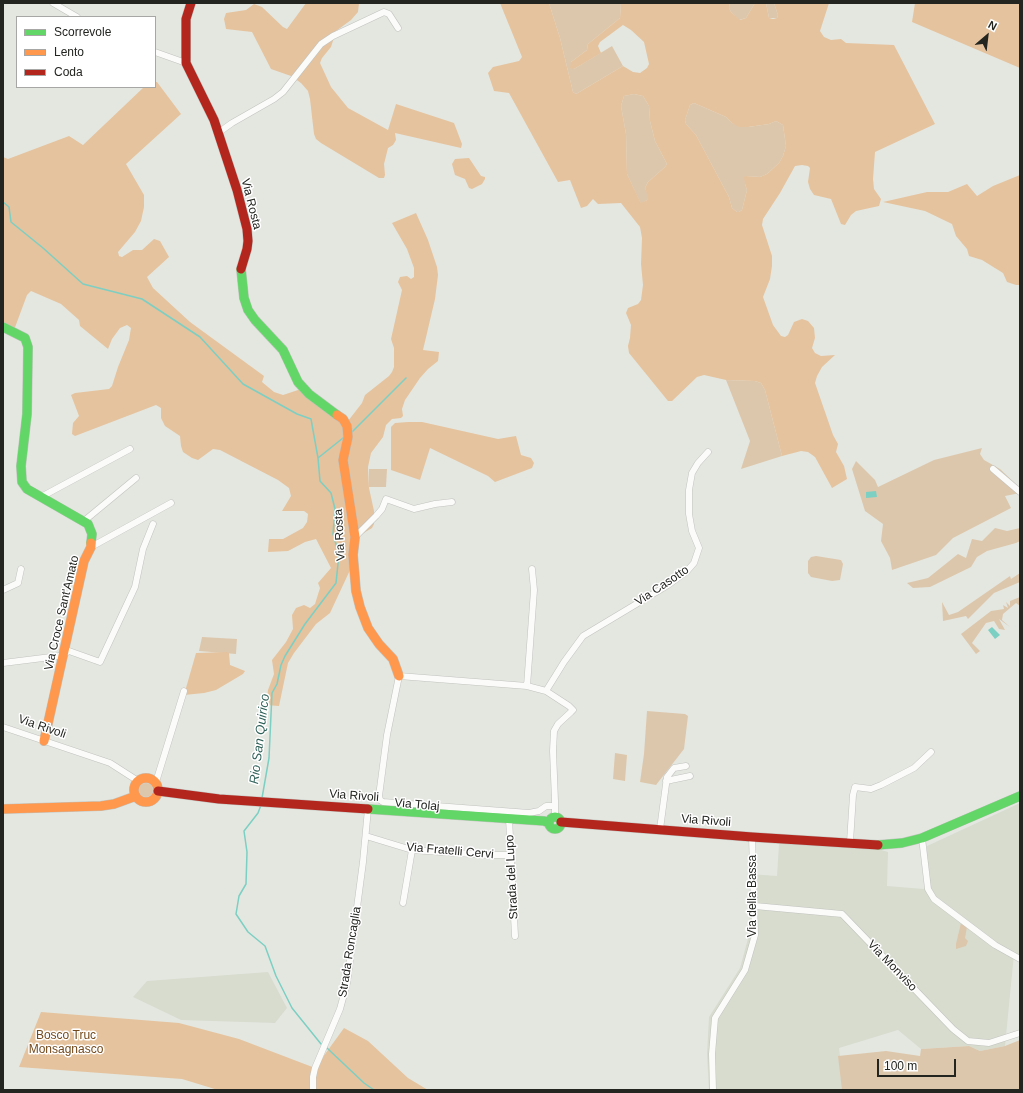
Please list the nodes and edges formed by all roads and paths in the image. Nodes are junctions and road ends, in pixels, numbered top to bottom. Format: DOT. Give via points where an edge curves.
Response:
graph roads {
  1 [pos="53,3"];
  2 [pos="191,3"];
  3 [pos="76,16"];
  4 [pos="398,28"];
  5 [pos="156,52"];
  6 [pos="186,63"];
  7 [pos="218,133"];
  8 [pos="3,327"];
  9 [pos="130,449"];
  10 [pos="708,452"];
  11 [pos="993,469"];
  12 [pos="136,478"];
  13 [pos="1020,492"];
  14 [pos="40,497"];
  15 [pos="452,502"];
  16 [pos="171,503"];
  17 [pos="84,521"];
  18 [pos="153,524"];
  19 [pos="354,537"];
  20 [pos="91,547"];
  21 [pos="21,569"];
  22 [pos="532,569"];
  23 [pos="3,590"];
  24 [pos="64,654"];
  25 [pos="3,663"];
  26 [pos="399,676"];
  27 [pos="528,686"];
  28 [pos="184,691"];
  29 [pos="546,691"];
  30 [pos="3,727"];
  31 [pos="44,741"];
  32 [pos="931,752"];
  33 [pos="686,766"];
  34 [pos="690,776"];
  35 [pos="138,781"];
  36 [pos="666,781"];
  37 [pos="156,782"];
  38 [pos="158,791"];
  39 [pos="136,796"];
  40 [pos="1020,796"];
  41 [pos="555,806"];
  42 [pos="3,809"];
  43 [pos="368,809"];
  44 [pos="508,818"];
  45 [pos="555,820"];
  46 [pos="660,829"];
  47 [pos="366,836"];
  48 [pos="752,836"];
  49 [pos="922,838"];
  50 [pos="850,842"];
  51 [pos="412,850"];
  52 [pos="511,855"];
  53 [pos="403,903"];
  54 [pos="755,906"];
  55 [pos="515,936"];
  56 [pos="1020,959"];
  57 [pos="1020,1033"];
  58 [pos="312,1090"];
  59 [pos="713,1090"];
  1 -- 3 [label="street"];
  2 -- 6 [label="street, Via Rosta" via="184,32"];
  4 -- 7 [label="street" via="389,14 384,12 333,36 320,44 283,92"];
  5 -- 6 [label="street"];
  6 -- 7 [label="street, Via Rosta"];
  7 -- 19 [label="street, Via Rosta" via="247,229 247,249 240,271 248,310 283,350 298,382 322,405 343,419 347,426 348,436 343,460"];
  8 -- 14 [label="street" via="25,338 28,347 27,414 20,475 24,486"];
  9 -- 14 [label="street"];
  10 -- 29 [label="street, Via Casotto" via="692,473 689,490 689,514 699,548 694,563 668,585 583,636"];
  11 -- 13 [label="street"];
  12 -- 17 [label="street"];
  14 -- 17 [label="street"];
  15 -- 19 [label="street" via="414,509 386,499 382,509"];
  16 -- 20 [label="street"];
  17 -- 20 [label="street, Via Croce Sant'Amato" via="92,534"];
  18 -- 24 [label="street" via="143,549 135,587 100,662 69,651"];
  19 -- 26 [label="street, Via Rosta" via="356,591 360,607 368,628 393,659"];
  20 -- 24 [label="street, Via Croce Sant'Amato" via="84,561"];
  21 -- 23 [label="street" via="18,583"];
  22 -- 27 [label="street" via="534,590"];
  24 -- 25 [label="street"];
  24 -- 31 [label="street, Via Croce Sant'Amato"];
  26 -- 27 [label="street"];
  26 -- 41 [label="street, Via Tolaj" via="387,734 380,800 390,803 529,814 546,806"];
  27 -- 29 [label="street"];
  28 -- 37 [label="street"];
  29 -- 41 [label="street" via="564,701 572,710 554,731"];
  30 -- 31 [label="street, Via Rivoli"];
  31 -- 35 [label="street, Via Rivoli" via="110,763"];
  32 -- 50 [label="street" via="914,768 881,786 872,789 855,787"];
  33 -- 36 [label="street" via="674,768 668,773"];
  34 -- 36 [label="street"];
  35 -- 37 [label="street, Via Rivoli" via="141,778 149,778"];
  35 -- 39 [label="street" via="134,786"];
  36 -- 46 [label="street"];
  37 -- 38 [label="street"];
  38 -- 39 [label="street" via="156,797 148,802 141,801"];
  38 -- 43 [label="street, Via Rivoli" via="204,798"];
  39 -- 42 [label="street" via="101,806"];
  40 -- 49 [label="street, Via Rivoli"];
  41 -- 45 [label="street"];
  43 -- 44 [label="street, Via Rivoli"];
  43 -- 47 [label="street, Strada Roncaglia"];
  44 -- 45 [label="street, Via Rivoli"];
  44 -- 52 [label="street, Strada del Lupo"];
  45 -- 46 [label="street, Via Rivoli"];
  46 -- 48 [label="street, Via Rivoli"];
  47 -- 51 [label="street, Via Fratelli Cervi"];
  47 -- 58 [label="street, Strada Roncaglia" via="347,983 340,1009 315,1068"];
  48 -- 50 [label="street, Via Rivoli"];
  48 -- 54 [label="street, Via della Bassa"];
  49 -- 50 [label="street, Via Rivoli" via="885,845"];
  49 -- 56 [label="street" via="928,889 934,899 995,945"];
  51 -- 52 [label="street, Via Fratelli Cervi"];
  51 -- 53 [label="street"];
  52 -- 55 [label="street, Strada del Lupo"];
  54 -- 57 [label="street, Via Monviso" via="842,914 953,1029 968,1041 989,1043"];
  54 -- 59 [label="street, Via della Bassa" via="754,935 745,970 714,1018"];
}
